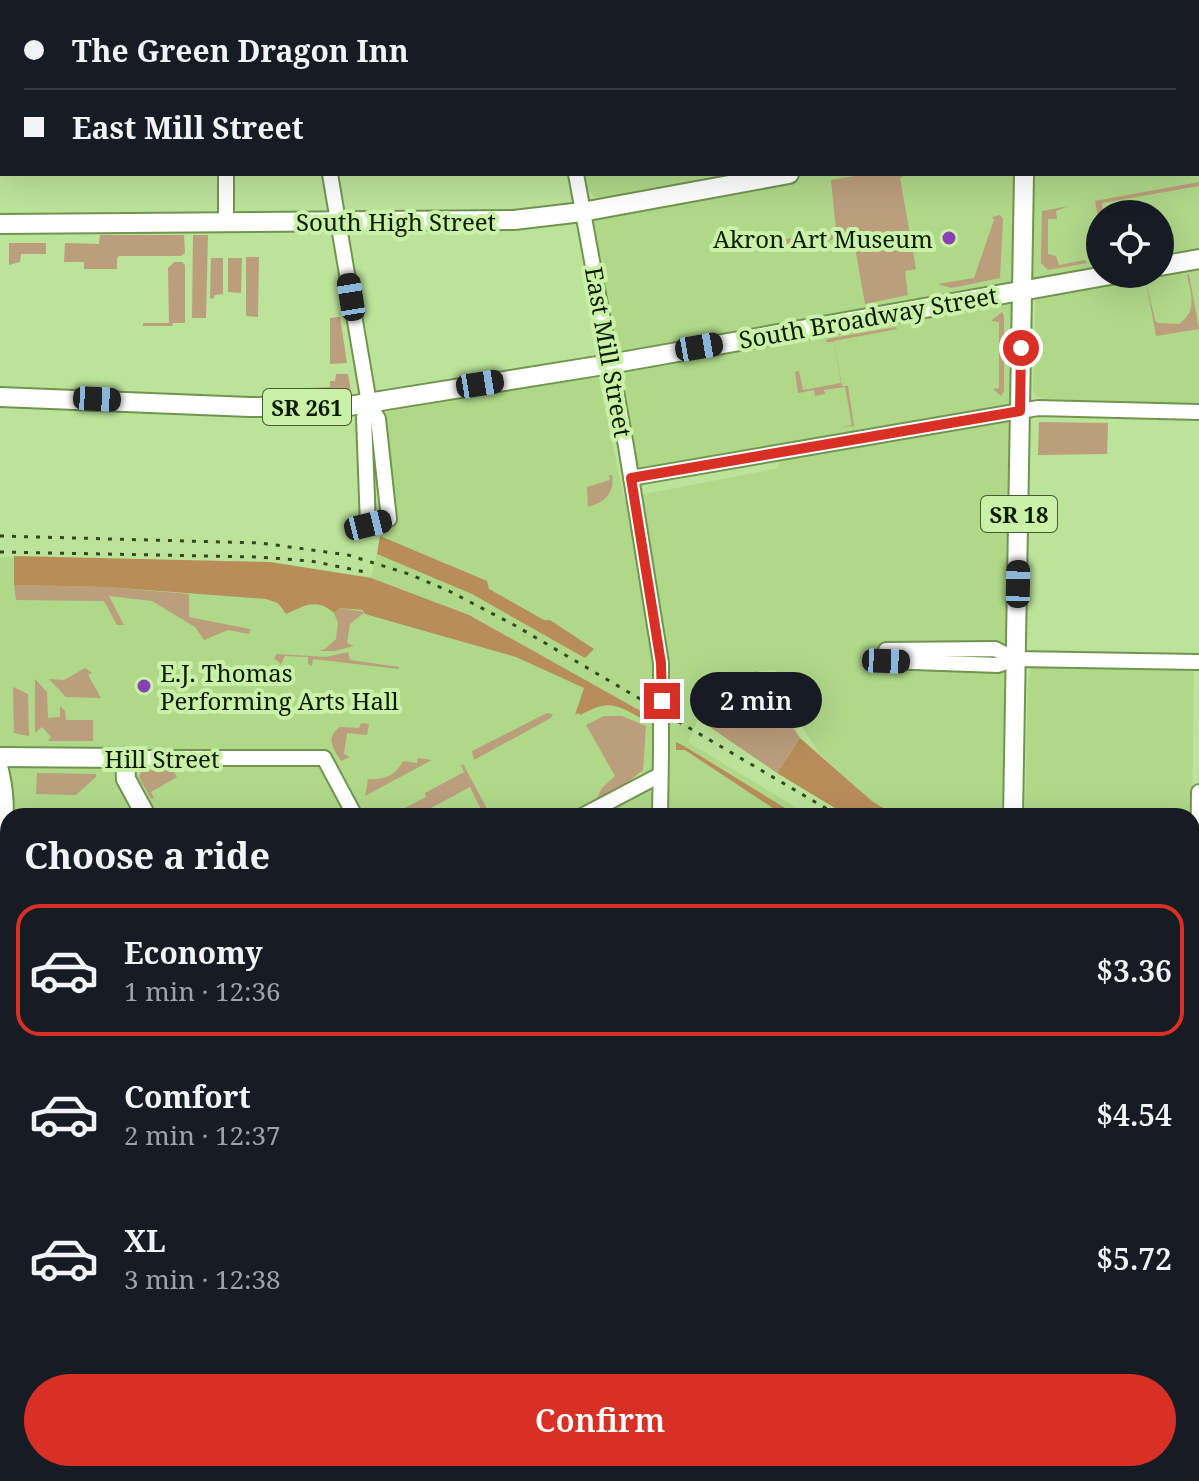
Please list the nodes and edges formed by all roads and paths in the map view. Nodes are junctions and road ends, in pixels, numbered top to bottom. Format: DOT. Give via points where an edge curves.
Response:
graph roads {
  1 [pos="226,176"];
  2 [pos="330,176"];
  3 [pos="576,176"];
  4 [pos="778,176"];
  5 [pos="1024,176"];
  6 [pos="582,212"];
  7 [pos="226,222"];
  8 [pos="339,222"];
  9 [pos="0,224"];
  10 [pos="1199,259"];
  11 [pos="1174,263"];
  12 [pos="1086,279"];
  13 [pos="1022,289"];
  14 [pos="610,364"];
  15 [pos="0,397"];
  16 [pos="369,403"];
  17 [pos="1020,411"];
  18 [pos="1199,412"];
  19 [pos="631,478"];
  20 [pos="886,656"];
  21 [pos="1015,659"];
  22 [pos="1199,662"];
  23 [pos="0,757"];
  24 [pos="125,758"];
  25 [pos="0,766"];
  26 [pos="660,775"];
  27 [pos="3,808"];
  28 [pos="142,808"];
  29 [pos="351,808"];
  30 [pos="597,808"];
  31 [pos="660,808"];
  32 [pos="1013,808"];
  1 -- 7 [label="street"];
  2 -- 8 [label="street"];
  3 -- 6 [label="street, East Mill Street"];
  4 -- 6 [label="main road, South High Street"];
  5 -- 13 [label="main road, SR 18"];
  6 -- 8 [label="main road, South High Street" via="514,220"];
  6 -- 14 [label="street, East Mill Street"];
  7 -- 8 [label="main road, South High Street"];
  7 -- 9 [label="main road, South High Street"];
  8 -- 16 [label="street"];
  10 -- 11 [label="main road"];
  12 -- 13 [label="main road, SR 261"];
  13 -- 14 [label="main road, South Broadway Street / SR 261"];
  13 -- 17 [label="main road, SR 18"];
  14 -- 16 [label="main road, South Broadway Street / SR 261"];
  14 -- 19 [label="street, East Mill Street"];
  15 -- 16 [label="main road, South Broadway Street / SR 261" via="250,407"];
  16 -- 16 [label="street" via="364,417 368,525 389,519 378,419"];
  17 -- 18 [label="street"];
  17 -- 19 [label="street"];
  17 -- 21 [label="main road, SR 18"];
  19 -- 26 [label="street, East Mill Street, bridge" via="661,663"];
  20 -- 21 [label="street" via="998,665"];
  21 -- 22 [label="street"];
  21 -- 32 [label="main road, SR 18"];
  23 -- 24 [label="main road, Hill Street"];
  24 -- 28 [label="main road" via="126,779"];
  24 -- 29 [label="street, Hill Street" via="324,758"];
  25 -- 27 [label="street"];
  26 -- 30 [label="street"];
  26 -- 31 [label="street, East Mill Street"];
}
